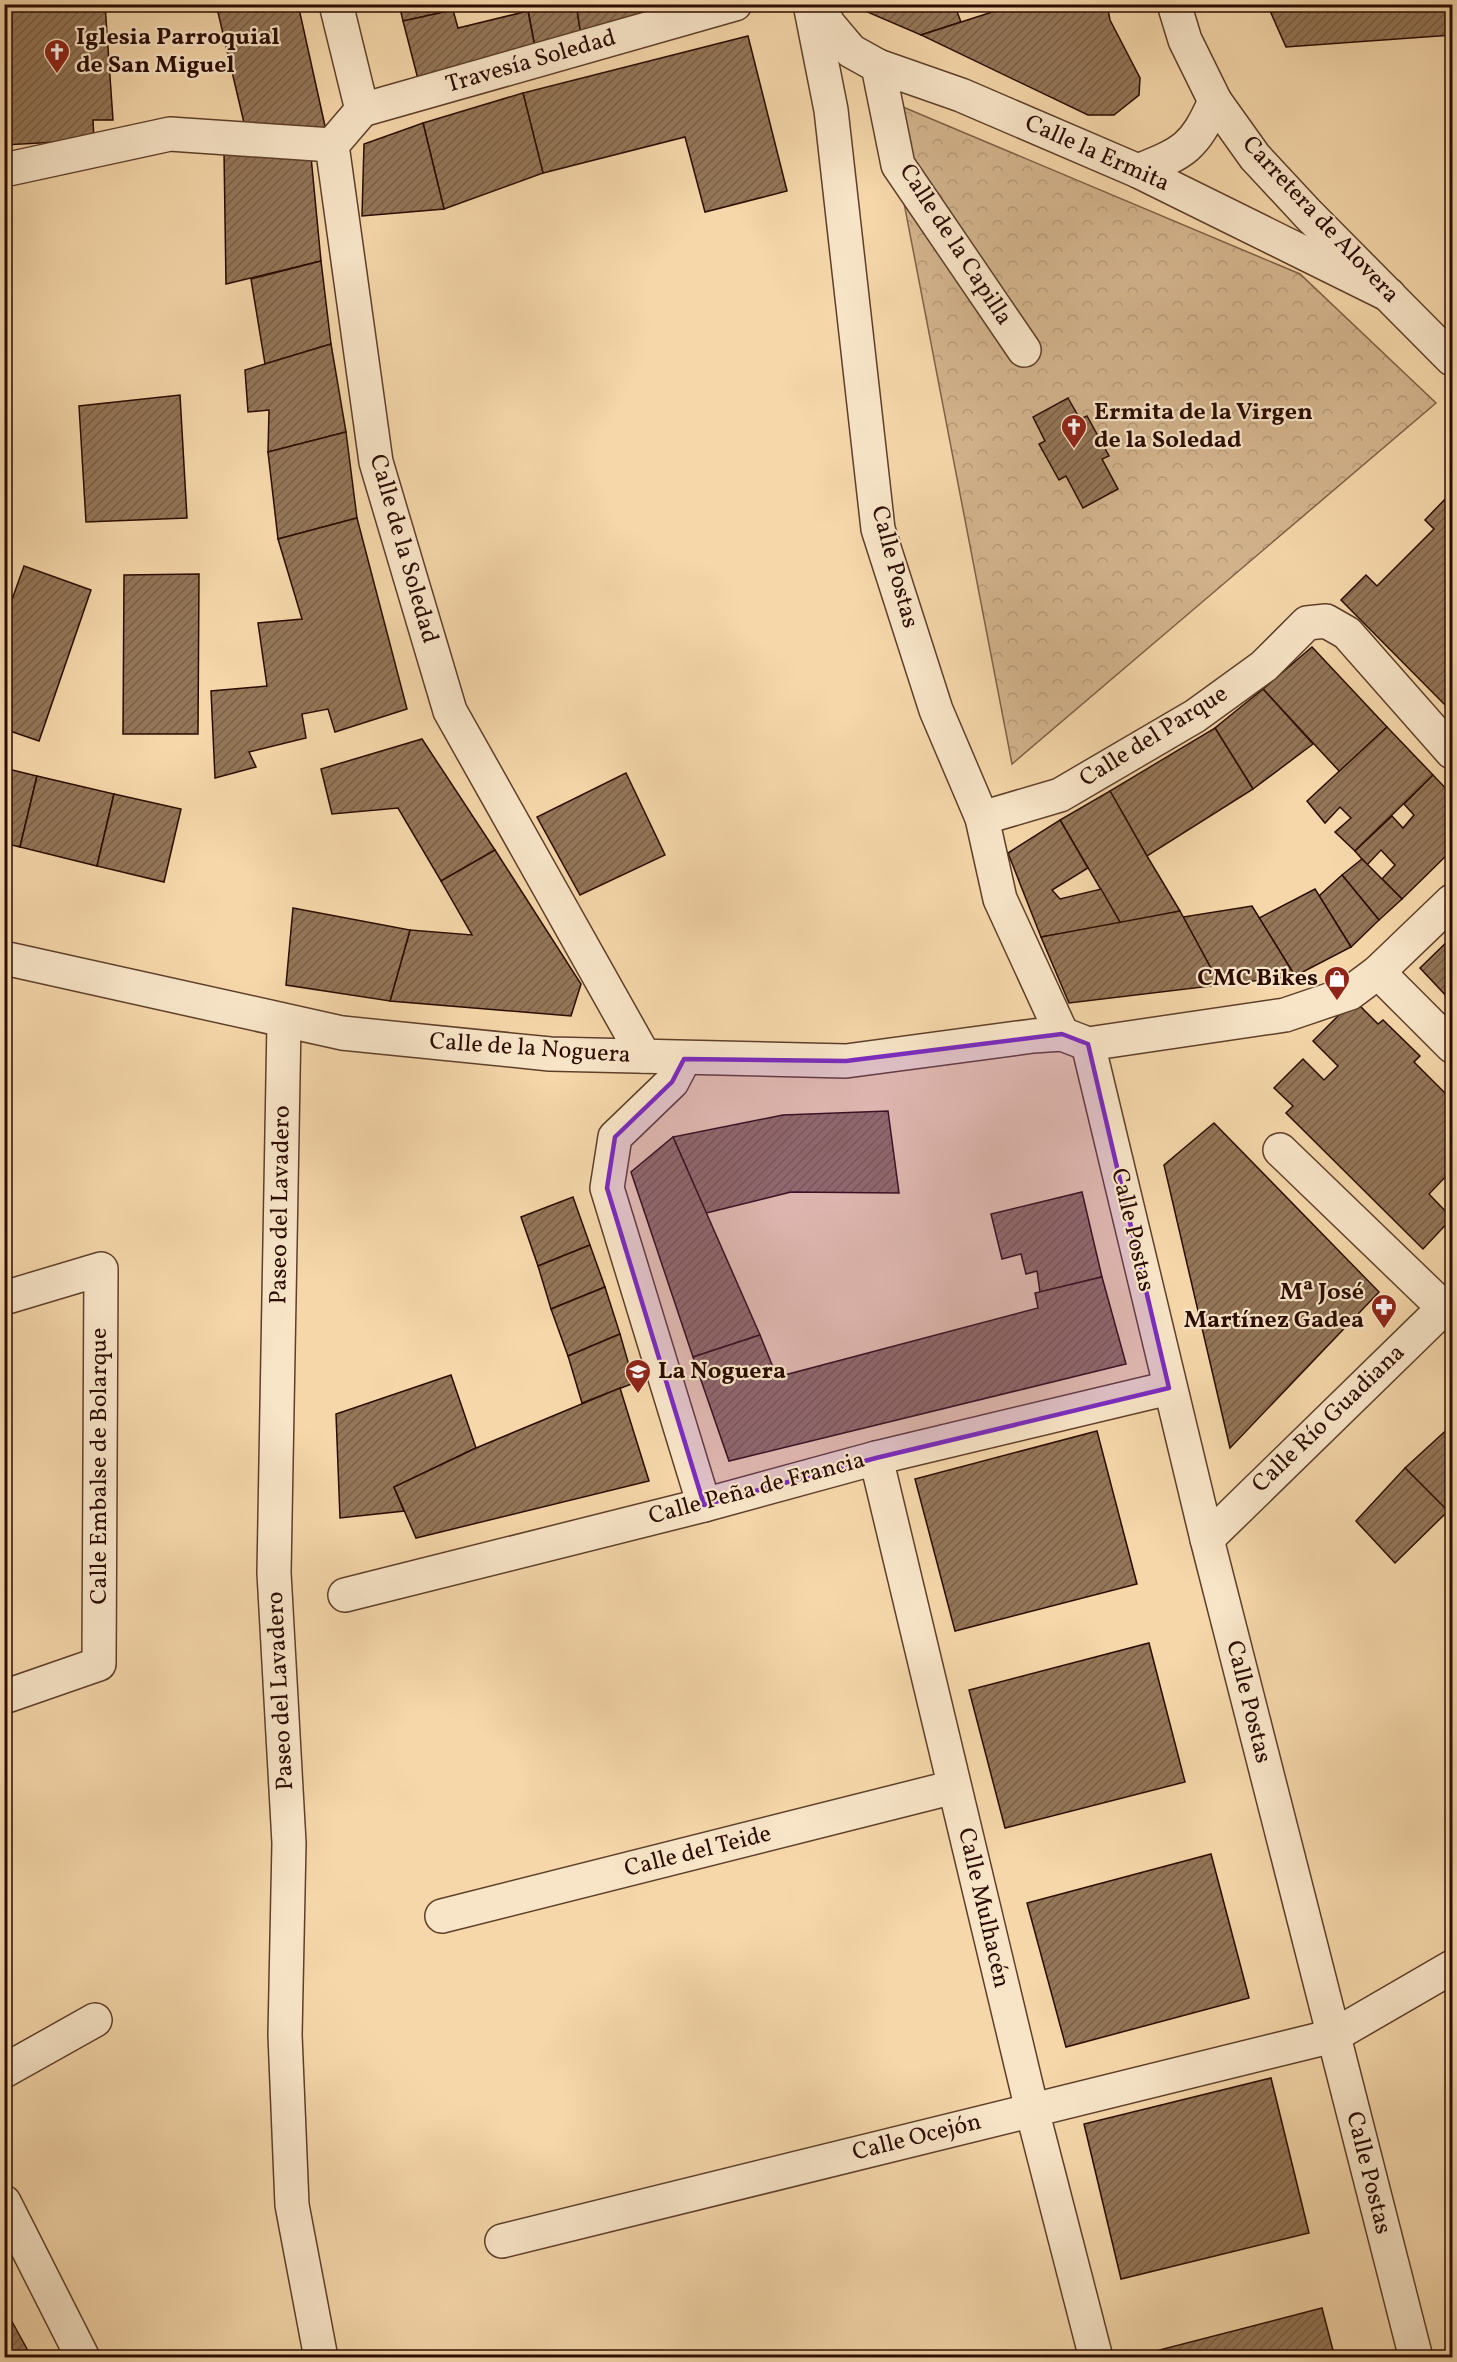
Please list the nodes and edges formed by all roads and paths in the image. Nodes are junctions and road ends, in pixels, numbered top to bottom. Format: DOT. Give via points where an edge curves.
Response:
graph roads {
  1 [pos="336,4"];
  2 [pos="735,4"];
  3 [pos="810,4"];
  4 [pos="817,4"];
  5 [pos="1174,4"];
  6 [pos="878,66"];
  7 [pos="1215,101"];
  8 [pos="362,110"];
  9 [pos="332,145"];
  10 [pos="4,170"];
  11 [pos="1138,171"];
  12 [pos="1389,295"];
  13 [pos="1024,350"];
  14 [pos="1452,359"];
  15 [pos="1452,752"];
  16 [pos="982,818"];
  17 [pos="1452,901"];
  18 [pos="4,958"];
  19 [pos="1378,972"];
  20 [pos="284,1022"];
  21 [pos="1075,1039"];
  22 [pos="1452,1046"];
  23 [pos="644,1056"];
  24 [pos="684,1059"];
  25 [pos="1280,1150"];
  26 [pos="4,1298"];
  27 [pos="1448,1304"];
  28 [pos="1169,1388"];
  29 [pos="876,1458"];
  30 [pos="704,1505"];
  31 [pos="1207,1539"];
  32 [pos="345,1594"];
  33 [pos="4,1697"];
  34 [pos="954,1787"];
  35 [pos="442,1916"];
  36 [pos="1452,1967"];
  37 [pos="95,2020"];
  38 [pos="1333,2036"];
  39 [pos="4,2071"];
  40 [pos="1032,2110"];
  41 [pos="4,2202"];
  42 [pos="502,2241"];
  43 [pos="83,2358"];
  44 [pos="321,2358"];
  45 [pos="1096,2358"];
  46 [pos="1416,2358"];
  1 -- 8 [label="street"];
  2 -- 8 [label="street, Travesía Soledad"];
  3 -- 16 [label="street, Calle Postas" via="831,110 878,529 936,710"];
  4 -- 6 [label="street, Calle la Ermita" via="851,51"];
  5 -- 7 [label="street, Carretera de Alovera" via="1185,40"];
  6 -- 11 [label="street, Calle la Ermita" via="961,95"];
  6 -- 13 [label="street, Calle de la Capilla" via="898,165"];
  7 -- 11 [label="street" via="1200,134 1184,151"];
  7 -- 12 [label="street, Carretera de Alovera" via="1255,157"];
  8 -- 9 [label="street"];
  9 -- 10 [label="street" via="170,134"];
  9 -- 23 [label="street, Calle de la Soledad" via="376,462 450,711"];
  11 -- 12 [label="street, Calle la Ermita"];
  12 -- 14 [label="street, Carretera de Alovera"];
  15 -- 16 [label="street, Calle del Parque" via="1347,633 1326,621 1307,623 1264,666 1195,716 1060,795"];
  16 -- 21 [label="street, Calle Postas" via="1000,899"];
  17 -- 19 [label="street, Calle de la Noguera"];
  18 -- 20 [label="street, Calle de la Noguera"];
  19 -- 21 [label="street, Calle de la Noguera" via="1350,993 1285,1015"];
  19 -- 22 [label="street"];
  20 -- 23 [label="street, Calle de la Noguera" via="437,1045"];
  20 -- 44 [label="street, Paseo del Lavadero" via="274,1573 289,1843 285,2035 292,2205"];
  21 -- 24 [label="street, Calle de la Noguera" via="846,1062"];
  21 -- 28 [label="street, Calle Postas"];
  23 -- 24 [label="street, Calle de la Noguera"];
  24 -- 30 [label="street" via="672,1082 615,1137 607,1188"];
  25 -- 27 [label="street"];
  26 -- 33 [label="street, Calle Embalse de Bolarque" via="101,1269 99,1664"];
  27 -- 31 [label="street, Calle Río Guadiana"];
  28 -- 29 [label="street, Calle Peña de Francia"];
  28 -- 31 [label="street, Calle Postas"];
  29 -- 30 [label="street, Calle Peña de Francia"];
  29 -- 34 [label="street, Calle Mulhacén"];
  30 -- 32 [label="street, Calle Peña de Francia"];
  31 -- 38 [label="street, Calle Postas"];
  34 -- 35 [label="street, Calle del Teide"];
  34 -- 40 [label="street, Calle Mulhacén"];
  36 -- 38 [label="street, Calle Ocejón"];
  37 -- 39 [label="street"];
  38 -- 40 [label="street, Calle Ocejón"];
  38 -- 46 [label="street, Calle Postas"];
  40 -- 42 [label="street, Calle Ocejón"];
  40 -- 45 [label="street, Calle Mulhacén"];
  41 -- 43 [label="street"];
}
